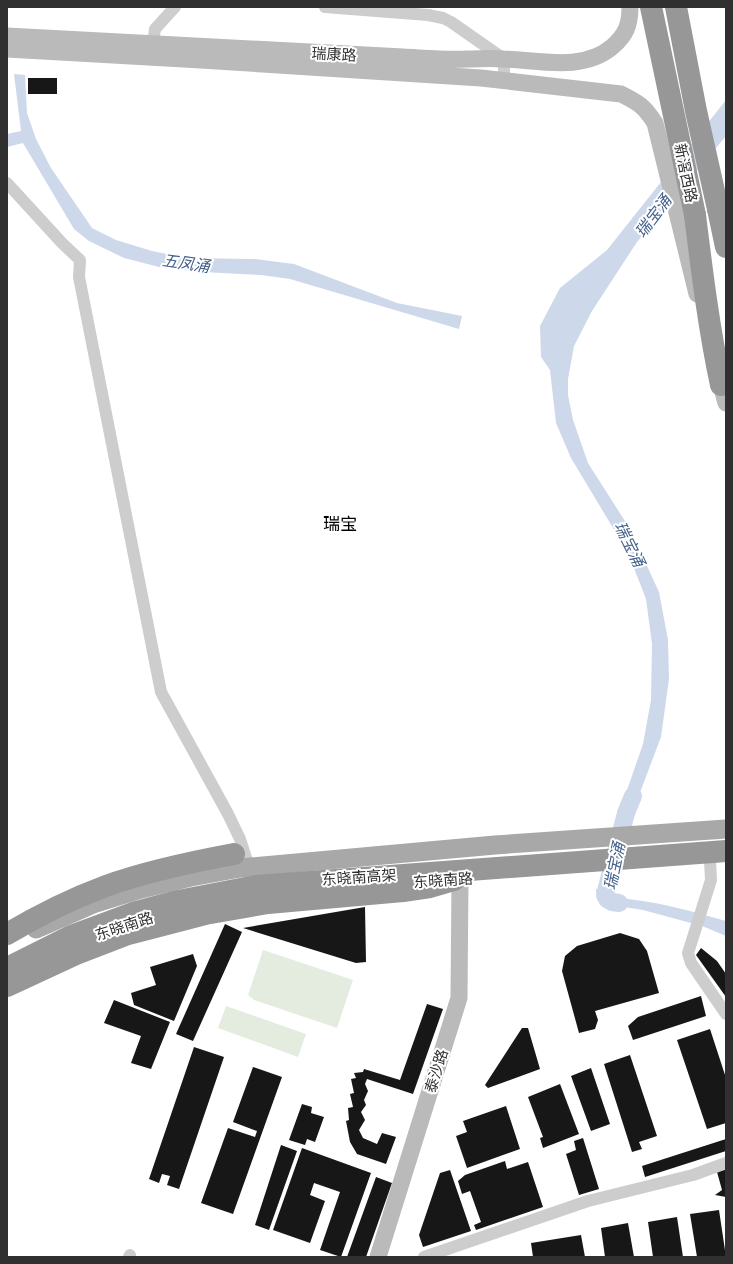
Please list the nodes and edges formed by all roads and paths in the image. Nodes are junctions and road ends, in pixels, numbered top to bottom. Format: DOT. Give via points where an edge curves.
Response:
graph roads {
  1 [pos="175,7"];
  2 [pos="325,7"];
  3 [pos="630,7"];
  4 [pos="651,7"];
  5 [pos="676,7"];
  6 [pos="7,36"];
  7 [pos="7,49"];
  8 [pos="152,50"];
  9 [pos="504,59"];
  10 [pos="504,80"];
  11 [pos="7,183"];
  12 [pos="722,216"];
  13 [pos="686,218"];
  14 [pos="726,231"];
  15 [pos="684,246"];
  16 [pos="726,246"];
  17 [pos="705,291"];
  18 [pos="726,338"];
  19 [pos="723,394"];
  20 [pos="726,829"];
  21 [pos="726,837"];
  22 [pos="717,856"];
  23 [pos="242,861"];
  24 [pos="460,879"];
  25 [pos="7,934"];
  26 [pos="7,945"];
  27 [pos="7,952"];
  28 [pos="7,968"];
  29 [pos="7,976"];
  30 [pos="7,986"];
  31 [pos="726,1014"];
  32 [pos="726,1163"];
  33 [pos="378,1257"];
  34 [pos="424,1257"];
  1 -- 8 [label="street" via="155,29"];
  2 -- 9 [label="street" via="443,18"];
  3 -- 9 [label="main road, 瑞康路" via="630,20 622,37 608,51 598,56 572,62"];
  4 -- 13 [label="highway, 新滘西路, bridge"];
  5 -- 12 [label="highway, 新滘西路, bridge" via="696,111"];
  6 -- 8 [label="main road, 瑞康路"];
  7 -- 8 [label="main road, 瑞康路"];
  8 -- 9 [label="main road, 瑞康路"];
  8 -- 10 [label="main road, 瑞康路"];
  9 -- 10 [label="street"];
  10 -- 13 [label="main road, 瑞康路" via="621,94 645,108 654,123"];
  11 -- 23 [label="street" via="80,260 80,276 161,692 240,839"];
  12 -- 14 [label="highway"];
  12 -- 16 [label="highway, 新滘西路"];
  13 -- 15 [label="main road"];
  13 -- 17 [label="highway"];
  13 -- 18 [label="highway, 新滘西路"];
  15 -- 17 [label="highway"];
  15 -- 19 [label="main road"];
  17 -- 18 [label="highway"];
  17 -- 19 [label="highway"];
  20 -- 23 [label="main road, 东晓南路"];
  21 -- 27 [label="highway, 东晓南高架" via="328,866 236,876 117,904 58,926"];
  22 -- 24 [label="main road, 东晓南路"];
  22 -- 28 [label="highway, 东晓南高架" via="340,879 235,890 178,901 126,916 71,936"];
  22 -- 31 [label="street" via="703,910 688,953 691,963"];
  23 -- 25 [label="highway" via="208,858 156,870 106,886 42,914"];
  23 -- 26 [label="main road, 东晓南路" via="93,904 50,922"];
  24 -- 29 [label="main road, 东晓南路" via="302,890 222,900 122,925 57,951"];
  24 -- 30 [label="highway" via="410,890 239,907 147,929 87,950"];
  24 -- 33 [label="main road, 泰沙路" via="459,998"];
  32 -- 34 [label="street" via="694,1175 588,1201"];
}
